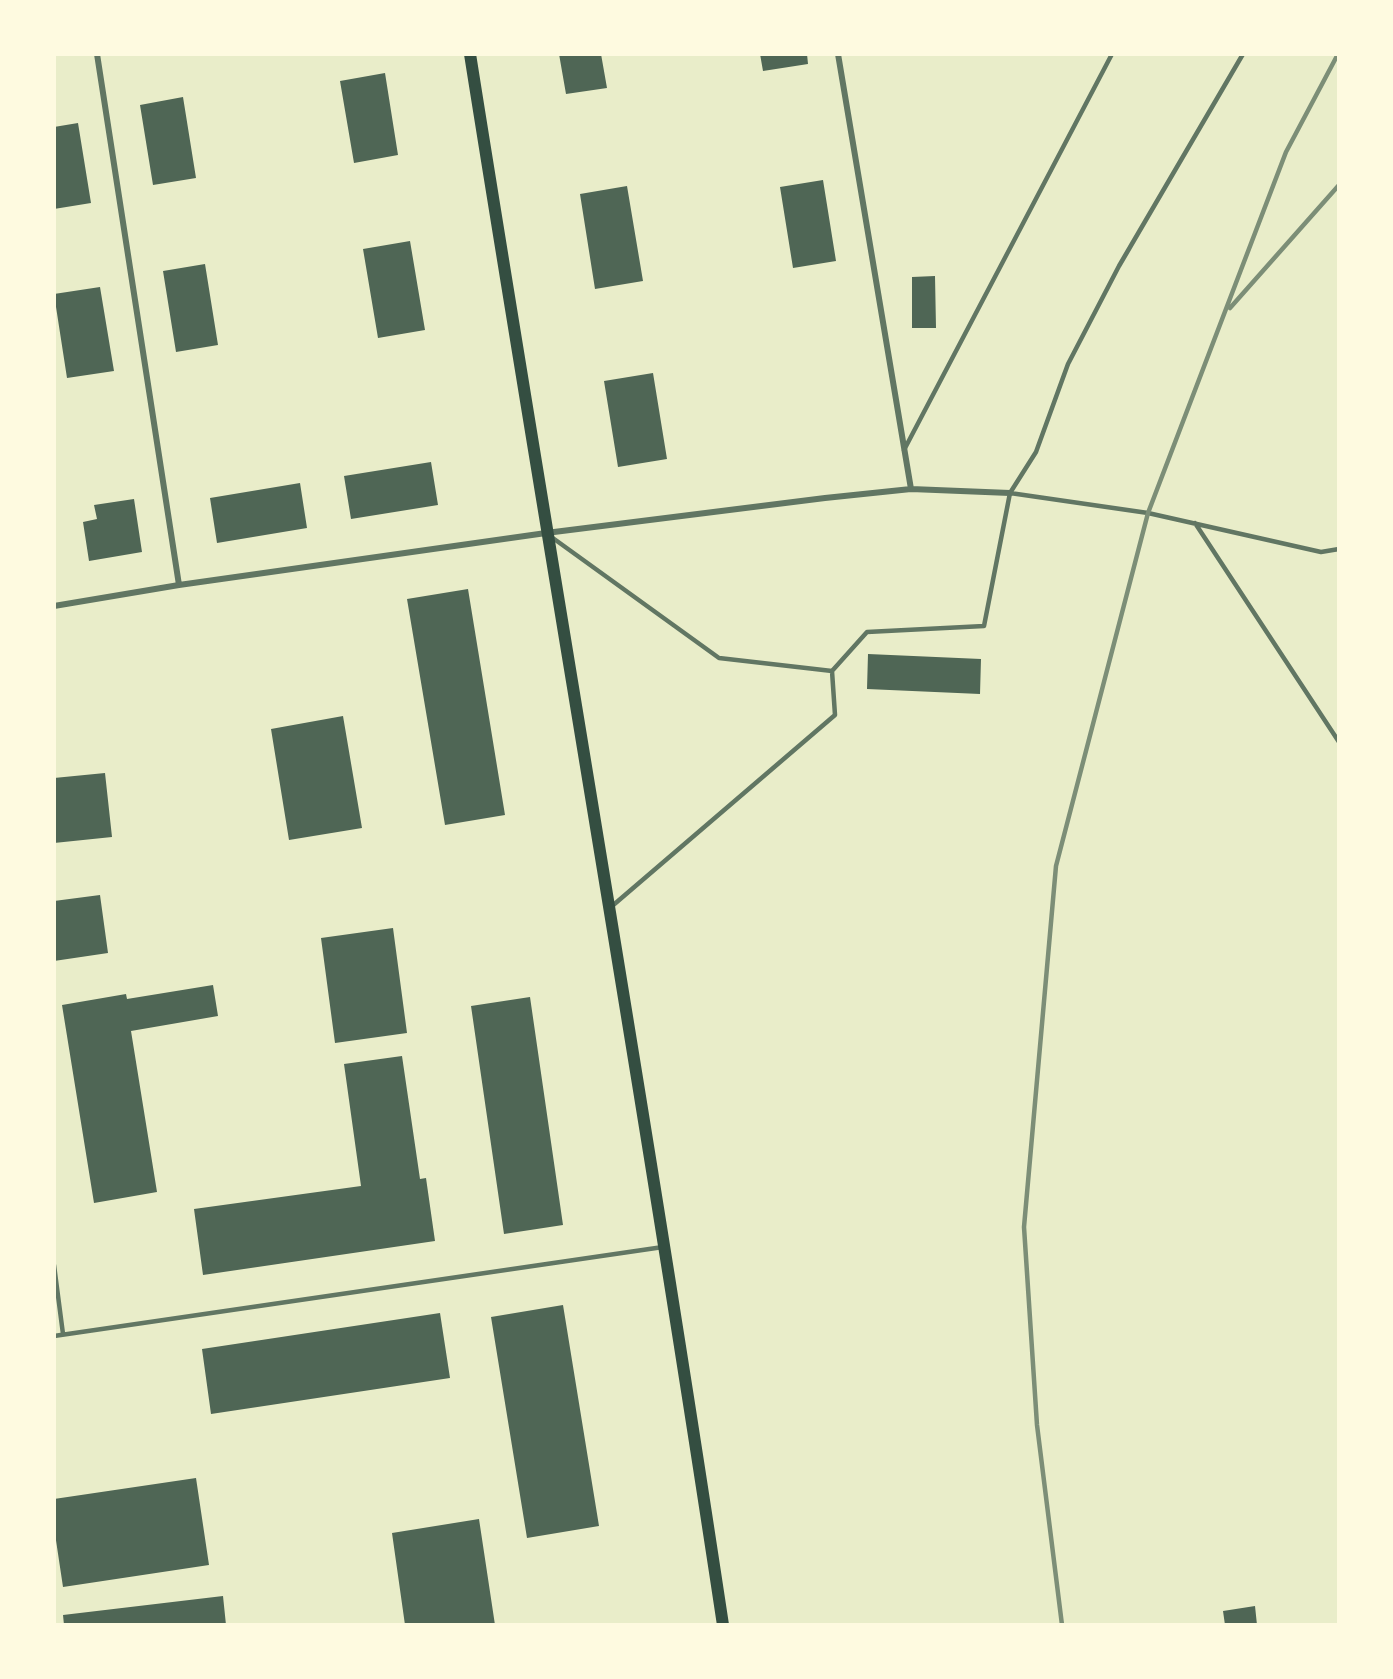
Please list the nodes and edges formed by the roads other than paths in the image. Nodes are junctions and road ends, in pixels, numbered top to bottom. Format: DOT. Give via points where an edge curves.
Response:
graph roads {
  1 [pos="97,54"];
  2 [pos="470,54"];
  3 [pos="838,54"];
  4 [pos="1112,54"];
  5 [pos="1243,54"];
  6 [pos="904,450"];
  7 [pos="911,489"];
  8 [pos="1010,494"];
  9 [pos="1195,524"];
  10 [pos="546,533"];
  11 [pos="1339,549"];
  12 [pos="179,585"];
  13 [pos="54,606"];
  14 [pos="832,671"];
  15 [pos="1339,742"];
  16 [pos="609,909"];
  17 [pos="666,1247"];
  18 [pos="54,1265"];
  19 [pos="63,1334"];
  20 [pos="54,1336"];
  21 [pos="721,1624"];
  1 -- 12 [label="street"];
  2 -- 10 [label="main road"];
  3 -- 6 [label="street"];
  4 -- 6 [label="lane"];
  5 -- 8 [label="lane" via="1119,266 1068,364 1036,452"];
  6 -- 7 [label="street"];
  7 -- 8 [label="street"];
  7 -- 10 [label="street"];
  8 -- 9 [label="lane" via="1148,513"];
  8 -- 14 [label="lane" via="984,626 867,632"];
  9 -- 11 [label="lane" via="1321,552"];
  9 -- 15 [label="lane"];
  10 -- 12 [label="street"];
  10 -- 14 [label="lane" via="719,658"];
  10 -- 16 [label="main road"];
  12 -- 13 [label="street"];
  14 -- 16 [label="lane" via="835,715"];
  16 -- 17 [label="main road"];
  17 -- 19 [label="lane"];
  17 -- 21 [label="main road"];
  18 -- 19 [label="lane"];
  19 -- 20 [label="lane"];
}
